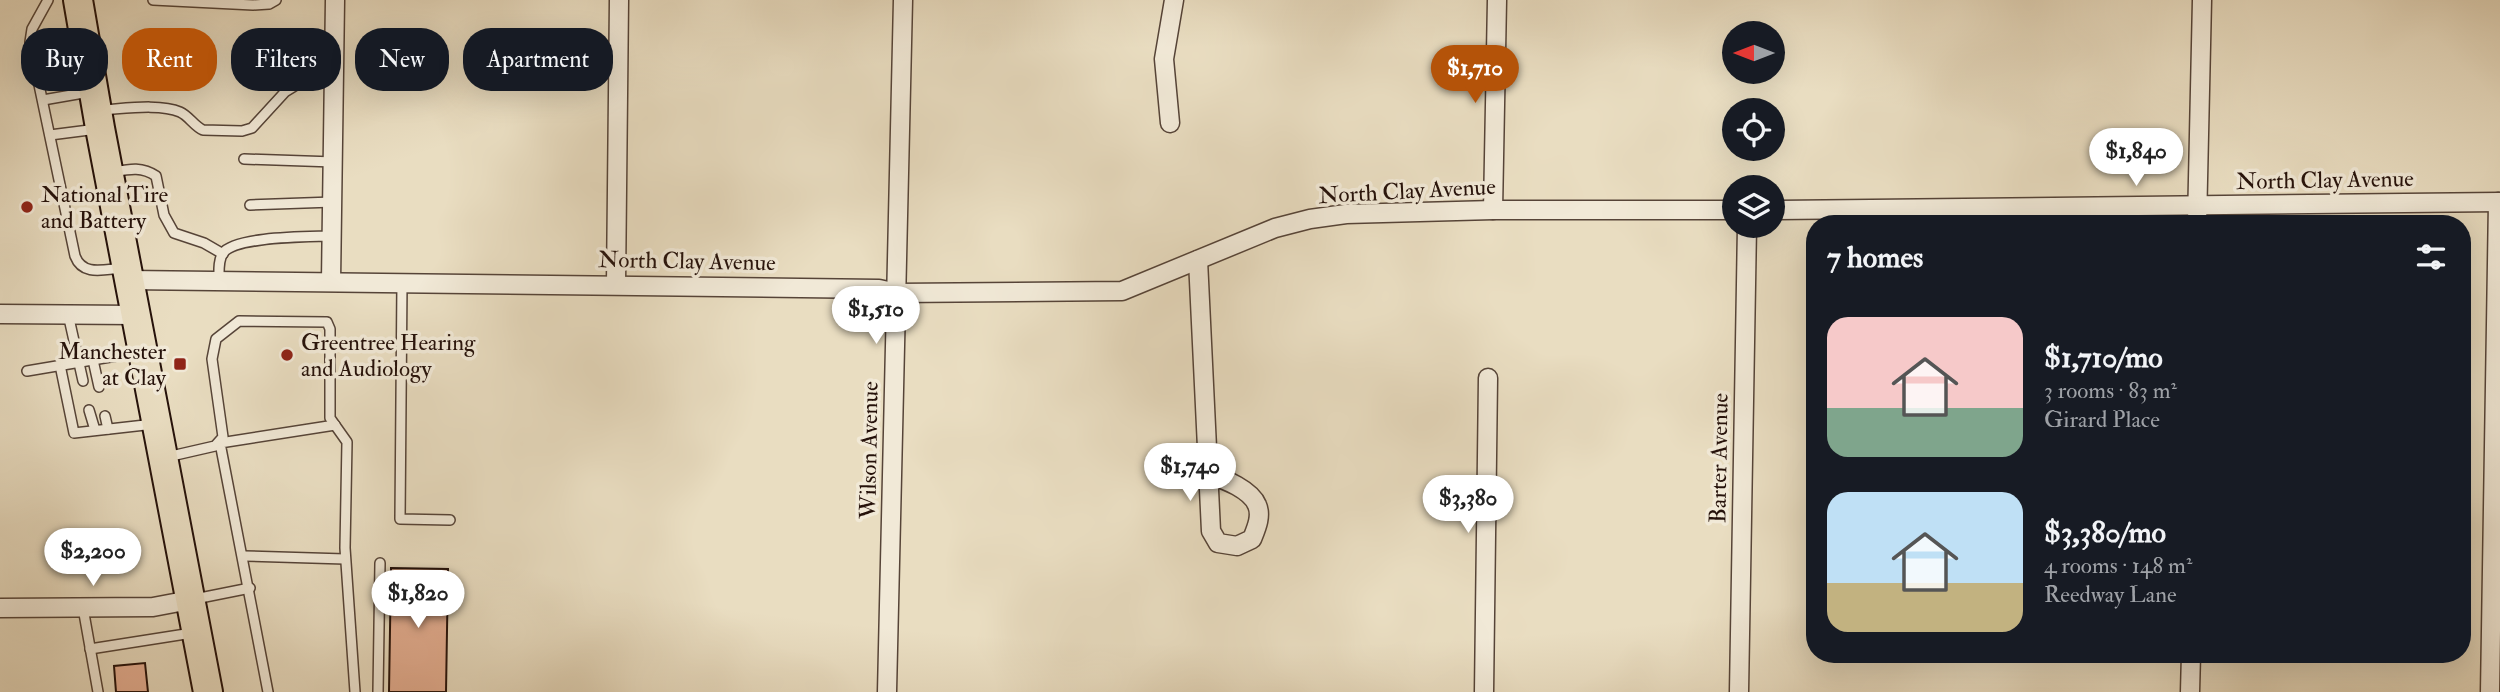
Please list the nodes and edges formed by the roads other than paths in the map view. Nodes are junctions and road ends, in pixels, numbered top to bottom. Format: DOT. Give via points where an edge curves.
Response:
graph roads {
  1 [pos="48,0"];
  2 [pos="78,0"];
  3 [pos="153,0"];
  4 [pos="276,0"];
  5 [pos="335,0"];
  6 [pos="619,0"];
  7 [pos="903,0"];
  8 [pos="1174,0"];
  9 [pos="1497,0"];
  10 [pos="2202,0"];
  11 [pos="335,28"];
  12 [pos="287,91"];
  13 [pos="334,91"];
  14 [pos="43,100"];
  15 [pos="97,110"];
  16 [pos="1170,123"];
  17 [pos="50,135"];
  18 [pos="244,159"];
  19 [pos="334,162"];
  20 [pos="109,173"];
  21 [pos="333,202"];
  22 [pos="2499,202"];
  23 [pos="250,205"];
  24 [pos="1493,210"];
  25 [pos="1722,210"];
  26 [pos="1785,210"];
  27 [pos="2197,215"];
  28 [pos="331,236"];
  29 [pos="1747,238"];
  30 [pos="223,254"];
  31 [pos="1198,260"];
  32 [pos="128,274"];
  33 [pos="219,281"];
  34 [pos="331,282"];
  35 [pos="402,282"];
  36 [pos="616,285"];
  37 [pos="897,293"];
  38 [pos="0,314"];
  39 [pos="68,314"];
  40 [pos="136,315"];
  41 [pos="143,352"];
  42 [pos="93,360"];
  43 [pos="78,362"];
  44 [pos="61,365"];
  45 [pos="27,370"];
  46 [pos="1488,378"];
  47 [pos="82,381"];
  48 [pos="99,387"];
  49 [pos="89,410"];
  50 [pos="105,416"];
  51 [pos="157,424"];
  52 [pos="335,425"];
  53 [pos="108,429"];
  54 [pos="94,430"];
  55 [pos="220,443"];
  56 [pos="163,458"];
  57 [pos="1210,475"];
  58 [pos="450,520"];
  59 [pos="2496,522"];
  60 [pos="244,556"];
  61 [pos="345,559"];
  62 [pos="380,563"];
  63 [pos="250,588"];
  64 [pos="190,600"];
  65 [pos="0,608"];
  66 [pos="83,608"];
  67 [pos="196,632"];
  68 [pos="90,649"];
  69 [pos="2191,663"];
  70 [pos="98,692"];
  71 [pos="208,692"];
  72 [pos="268,692"];
  73 [pos="355,692"];
  74 [pos="378,692"];
  75 [pos="887,692"];
  76 [pos="1484,692"];
  77 [pos="1740,692"];
  78 [pos="2190,692"];
  79 [pos="2490,692"];
  1 -- 14 [label="lane" via="30,34"];
  2 -- 15 [label="main road"];
  3 -- 4 [label="lane" via="253,5"];
  5 -- 11 [label="street"];
  6 -- 36 [label="street"];
  7 -- 37 [label="street, Wilson Avenue"];
  8 -- 16 [label="street" via="1164,59"];
  9 -- 24 [label="street"];
  10 -- 27 [label="street"];
  12 -- 15 [label="lane" via="247,130 203,130 170,110"];
  13 -- 19 [label="street"];
  14 -- 15 [label="lane"];
  14 -- 17 [label="lane"];
  15 -- 17 [label="lane"];
  15 -- 20 [label="main road"];
  17 -- 32 [label="lane" via="78,262 87,270"];
  18 -- 19 [label="lane"];
  19 -- 21 [label="street"];
  20 -- 30 [label="lane" via="135,168 156,176 164,215 174,233"];
  20 -- 32 [label="main road"];
  21 -- 23 [label="lane"];
  21 -- 28 [label="street"];
  22 -- 27 [label="street, North Clay Avenue"];
  22 -- 59 [label="street"];
  24 -- 25 [label="street, North Clay Avenue"];
  24 -- 31 [label="street, North Clay Avenue" via="1310,219 1275,228"];
  26 -- 27 [label="street, North Clay Avenue"];
  28 -- 30 [label="lane" via="265,239"];
  28 -- 34 [label="street"];
  29 -- 77 [label="street, Barter Avenue"];
  30 -- 33 [label="lane"];
  31 -- 37 [label="street, North Clay Avenue" via="1122,291"];
  31 -- 57 [label="street"];
  32 -- 33 [label="street, North Clay Avenue"];
  32 -- 40 [label="main road"];
  33 -- 34 [label="street, North Clay Avenue"];
  34 -- 35 [label="street, North Clay Avenue"];
  35 -- 36 [label="street, North Clay Avenue"];
  35 -- 58 [label="lane" via="400,519"];
  36 -- 37 [label="street, North Clay Avenue"];
  37 -- 75 [label="street, Wilson Avenue"];
  38 -- 39 [label="street"];
  39 -- 40 [label="street"];
  39 -- 43 [label="lane"];
  40 -- 41 [label="main road"];
  41 -- 42 [label="lane"];
  41 -- 51 [label="main road"];
  42 -- 43 [label="lane"];
  42 -- 48 [label="lane"];
  43 -- 44 [label="lane"];
  43 -- 47 [label="lane"];
  44 -- 45 [label="lane"];
  44 -- 54 [label="lane" via="74,433"];
  46 -- 76 [label="street"];
  49 -- 54 [label="lane"];
  50 -- 53 [label="lane"];
  51 -- 53 [label="lane"];
  51 -- 56 [label="main road"];
  52 -- 55 [label="lane"];
  52 -- 55 [label="lane" via="330,418 327,322 239,321 213,346"];
  52 -- 61 [label="lane" via="347,442"];
  53 -- 54 [label="lane"];
  55 -- 56 [label="lane"];
  55 -- 60 [label="lane"];
  56 -- 64 [label="main road"];
  59 -- 79 [label="street"];
  60 -- 61 [label="lane"];
  60 -- 63 [label="lane"];
  61 -- 73 [label="lane"];
  62 -- 74 [label="lane"];
  63 -- 64 [label="lane"];
  63 -- 72 [label="lane"];
  64 -- 66 [label="street" via="153,607"];
  64 -- 67 [label="main road"];
  65 -- 66 [label="street"];
  66 -- 68 [label="lane"];
  67 -- 68 [label="lane"];
  67 -- 71 [label="main road"];
  68 -- 70 [label="lane"];
  69 -- 78 [label="street"];
}
